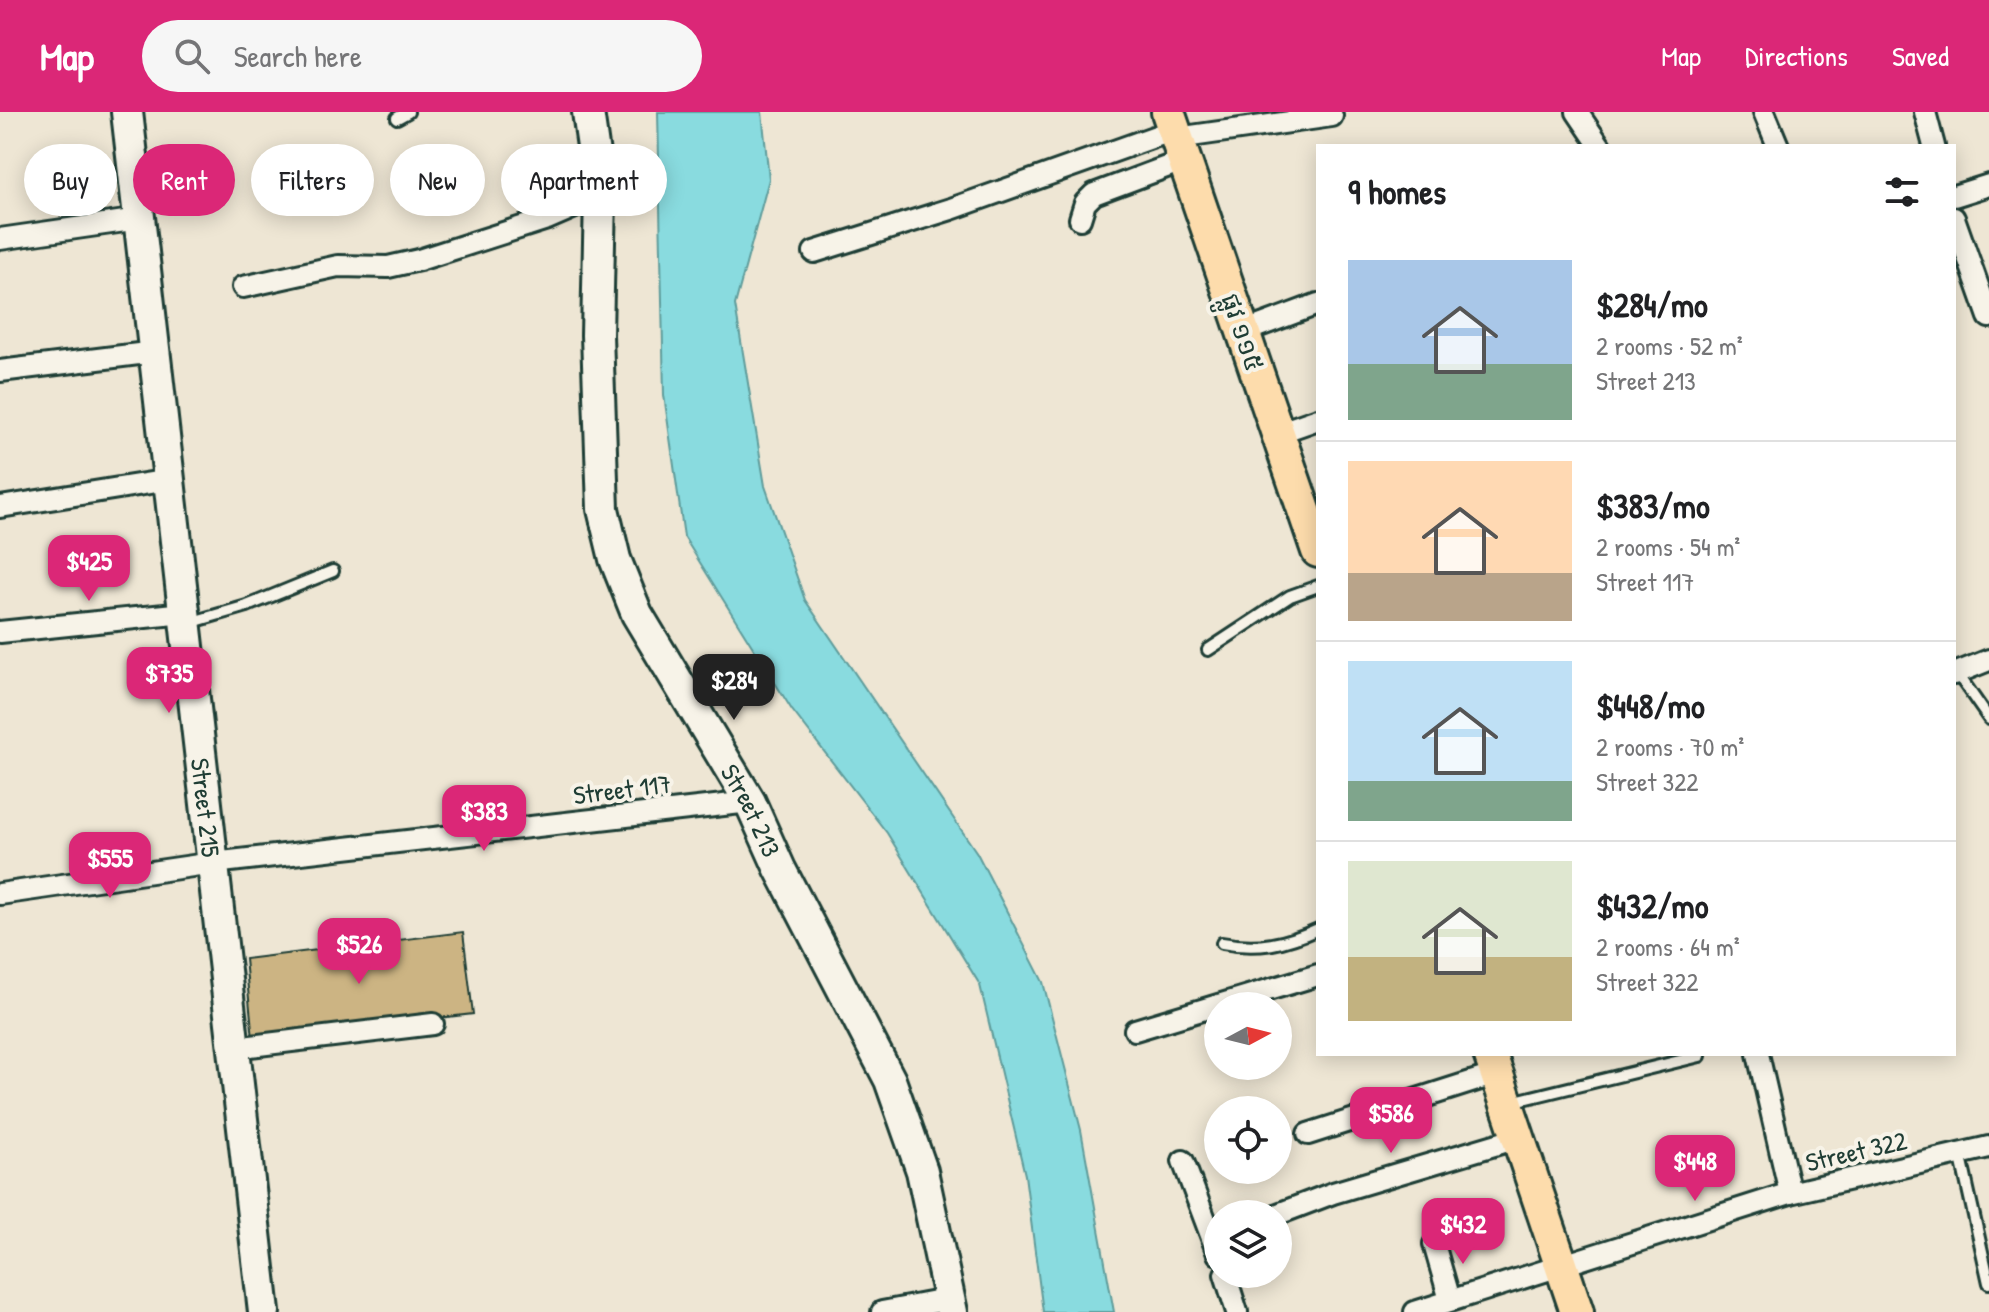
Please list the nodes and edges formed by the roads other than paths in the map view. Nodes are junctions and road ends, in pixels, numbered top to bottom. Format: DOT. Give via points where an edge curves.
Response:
graph roads {
  1 [pos="127,112"];
  2 [pos="408,112"];
  3 [pos="588,112"];
  4 [pos="1577,112"];
  5 [pos="1764,112"];
  6 [pos="1925,112"];
  7 [pos="1332,116"];
  8 [pos="397,118"];
  9 [pos="1176,134"];
  10 [pos="593,144"];
  11 [pos="1599,144"];
  12 [pos="1777,144"];
  13 [pos="1933,144"];
  14 [pos="1989,185"];
  15 [pos="1956,195"];
  16 [pos="554,216"];
  17 [pos="600,216"];
  18 [pos="139,219"];
  19 [pos="1080,219"];
  20 [pos="1956,224"];
  21 [pos="0,239"];
  22 [pos="814,252"];
  23 [pos="243,287"];
  24 [pos="1316,305"];
  25 [pos="1989,317"];
  26 [pos="1243,332"];
  27 [pos="155,352"];
  28 [pos="0,371"];
  29 [pos="1316,420"];
  30 [pos="1278,433"];
  31 [pos="169,480"];
  32 [pos="0,507"];
  33 [pos="1316,545"];
  34 [pos="333,571"];
  35 [pos="1316,587"];
  36 [pos="185,618"];
  37 [pos="0,632"];
  38 [pos="1208,650"];
  39 [pos="1989,660"];
  40 [pos="1956,673"];
  41 [pos="1989,719"];
  42 [pos="750,802"];
  43 [pos="213,863"];
  44 [pos="0,894"];
  45 [pos="1316,930"];
  46 [pos="1222,943"];
  47 [pos="1316,976"];
  48 [pos="433,1024"];
  49 [pos="1135,1030"];
  50 [pos="234,1048"];
  51 [pos="1700,1056"];
  52 [pos="1758,1056"];
  53 [pos="1497,1077"];
  54 [pos="1308,1134"];
  55 [pos="1518,1138"];
  56 [pos="1989,1147"];
  57 [pos="1960,1153"];
  58 [pos="1183,1161"];
  59 [pos="1790,1193"];
  60 [pos="1204,1209"];
  61 [pos="1292,1209"];
  62 [pos="1434,1244"];
  63 [pos="1561,1265"];
  64 [pos="1989,1283"];
  65 [pos="1229,1288"];
  66 [pos="1450,1300"];
  67 [pos="951,1306"];
  68 [pos="264,1312"];
  69 [pos="882,1312"];
  70 [pos="1237,1312"];
  71 [pos="1415,1312"];
  72 [pos="1577,1312"];
  1 -- 18 [label="street, Street 215"];
  2 -- 8 [label="lane"];
  3 -- 10 [label="street, Street 213"];
  4 -- 11 [label="street"];
  5 -- 12 [label="street"];
  6 -- 13 [label="street"];
  7 -- 9 [label="street"];
  9 -- 19 [label="street" via="1094,194"];
  9 -- 22 [label="street" via="1165,133"];
  9 -- 26 [label="main road, ផ្លូវ ១១៥"];
  14 -- 15 [label="street"];
  16 -- 23 [label="street" via="419,260 388,267 338,266"];
  17 -- 42 [label="street, Street 213" via="603,509 615,559 637,614"];
  18 -- 21 [label="street"];
  18 -- 27 [label="street, Street 215"];
  20 -- 25 [label="street"];
  24 -- 26 [label="street"];
  26 -- 30 [label="main road, ផ្លូវ ១១៥"];
  27 -- 28 [label="street"];
  27 -- 31 [label="street, Street 215"];
  29 -- 30 [label="street"];
  30 -- 33 [label="main road, ផ្លូវ ១១៥"];
  31 -- 32 [label="street"];
  31 -- 36 [label="street, Street 215"];
  34 -- 36 [label="lane" via="247,606"];
  35 -- 38 [label="lane" via="1290,596"];
  36 -- 37 [label="street"];
  36 -- 43 [label="street, Street 215"];
  39 -- 40 [label="street"];
  40 -- 41 [label="lane"];
  42 -- 43 [label="street, Street 117"];
  42 -- 67 [label="street, Street 213" via="890,1080 922,1171"];
  43 -- 44 [label="street, Street 117"];
  43 -- 50 [label="street, Street 215"];
  45 -- 46 [label="lane" via="1279,945 1248,948"];
  47 -- 49 [label="street"];
  48 -- 50 [label="street"];
  50 -- 68 [label="street, Street 215"];
  51 -- 53 [label="lane"];
  52 -- 59 [label="street"];
  53 -- 54 [label="street"];
  53 -- 55 [label="main road"];
  55 -- 61 [label="street"];
  55 -- 63 [label="main road"];
  56 -- 57 [label="street, Street 322"];
  57 -- 59 [label="street, Street 322"];
  57 -- 64 [label="lane"];
  58 -- 60 [label="street"];
  59 -- 63 [label="street, Street 322"];
  62 -- 66 [label="street"];
  63 -- 66 [label="street, Street 322"];
  63 -- 72 [label="main road"];
  65 -- 70 [label="street"];
  66 -- 71 [label="street, Street 322"];
  67 -- 69 [label="street"];
}
